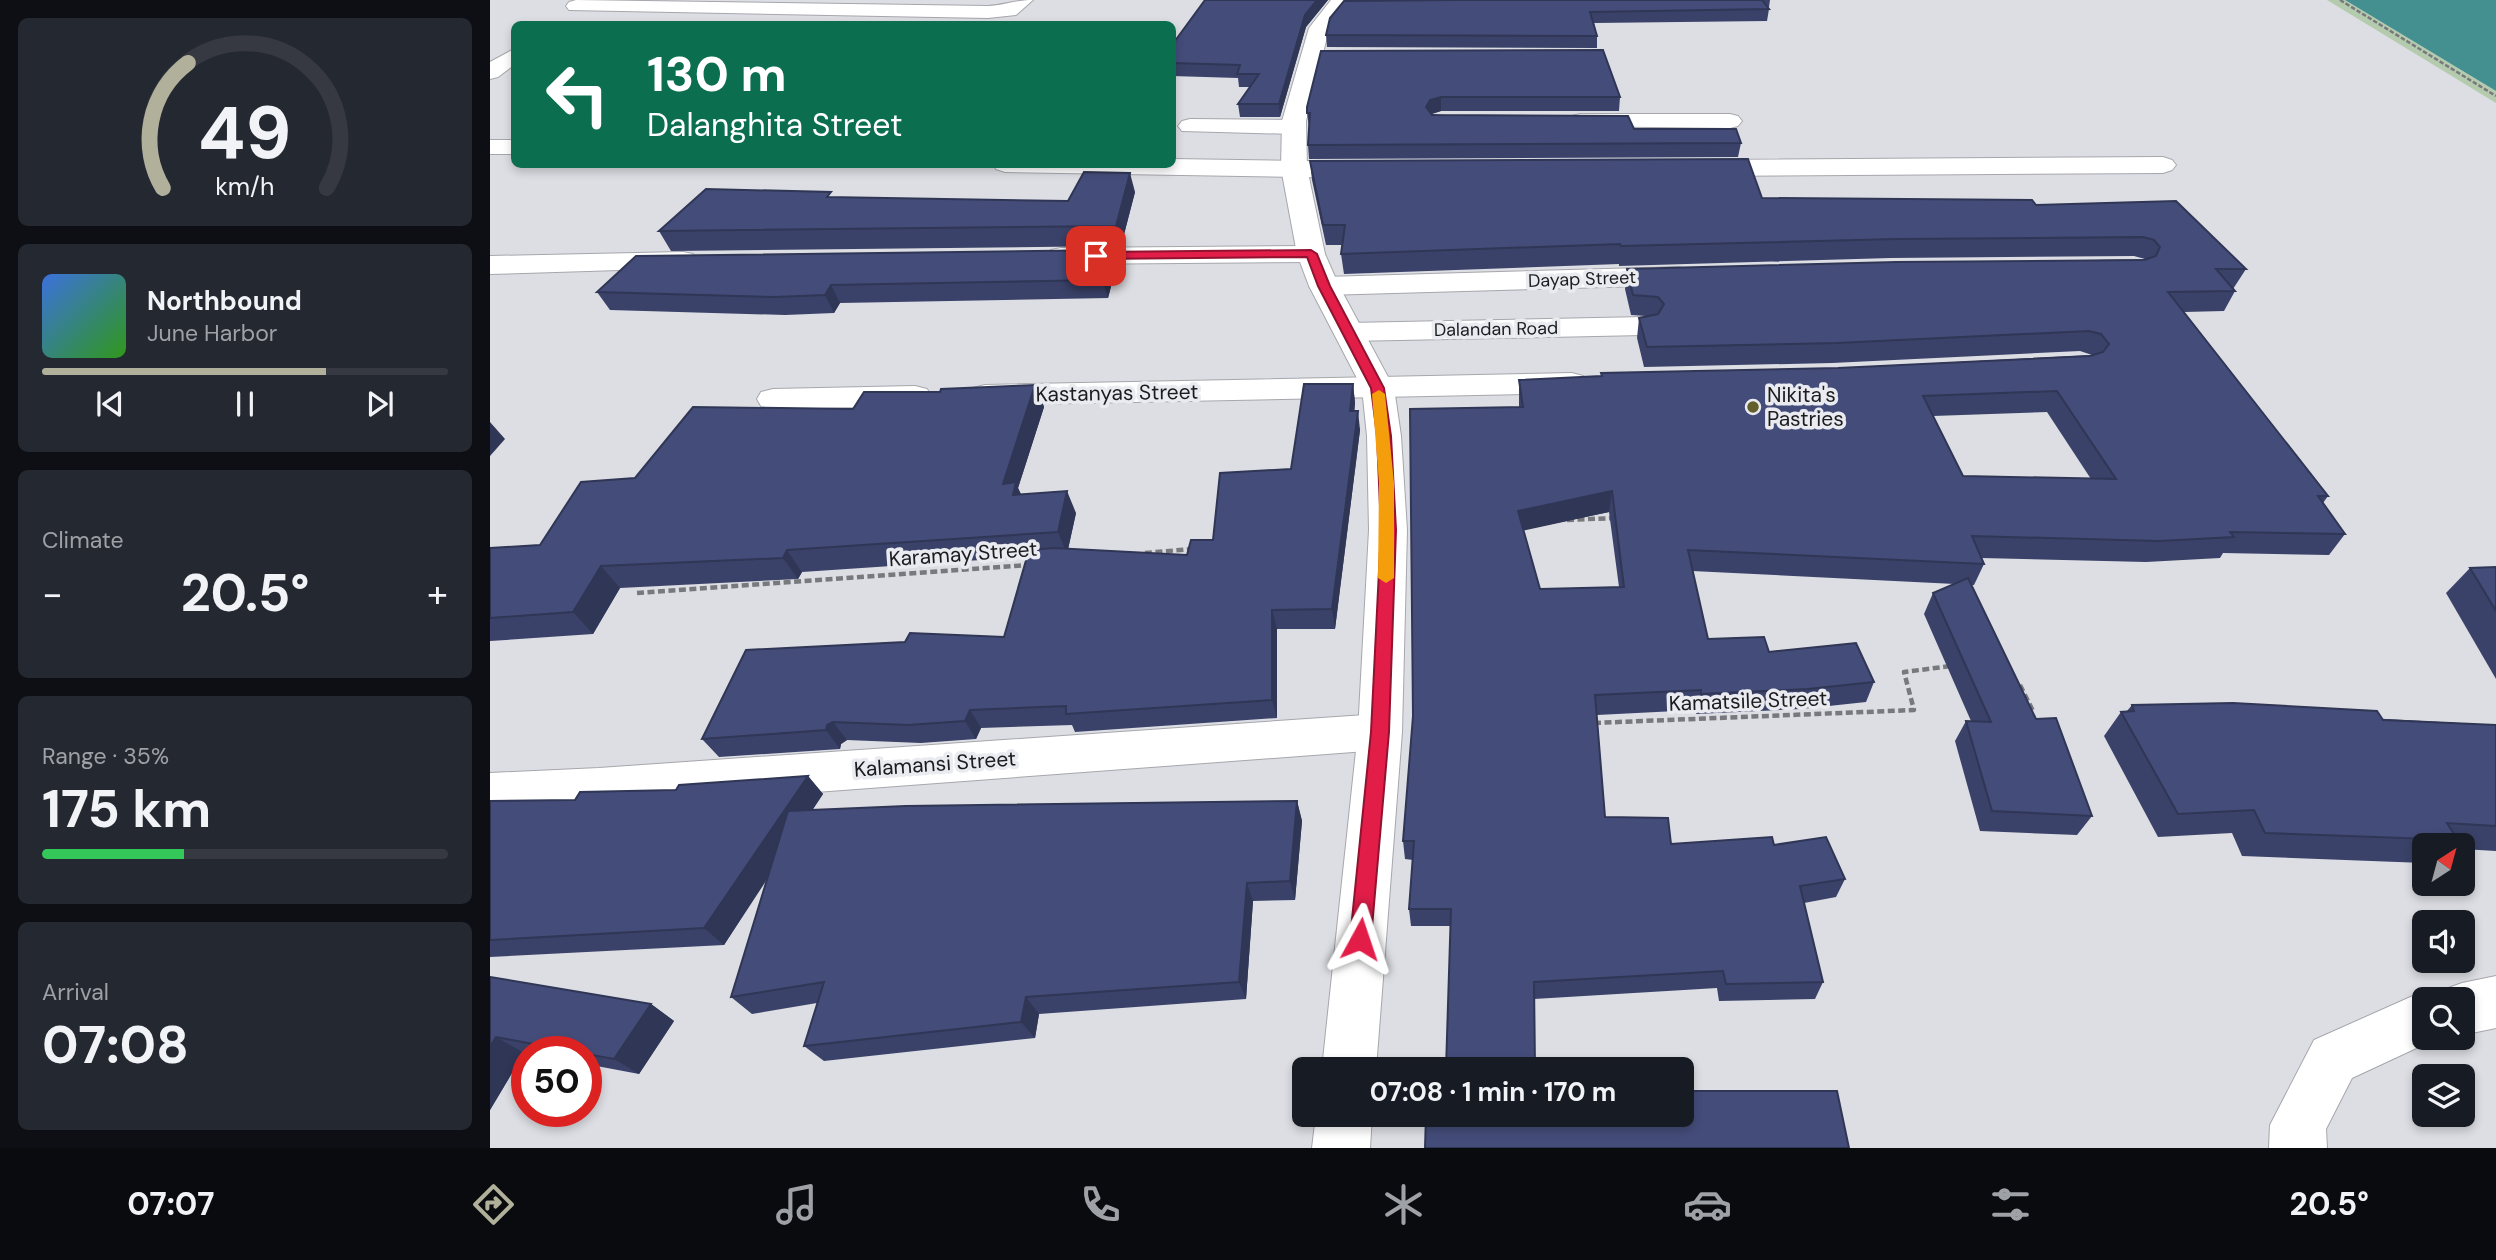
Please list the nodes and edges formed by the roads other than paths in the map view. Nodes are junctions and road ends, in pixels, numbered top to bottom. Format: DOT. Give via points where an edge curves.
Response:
graph roads {
  1 [pos="1023,0"];
  2 [pos="1347,3"];
  3 [pos="570,8"];
  4 [pos="511,57"];
  5 [pos="491,72"];
  6 [pos="511,72"];
  7 [pos="1551,121"];
  8 [pos="1730,121"];
  9 [pos="1190,127"];
  10 [pos="1298,146"];
  11 [pos="490,147"];
  12 [pos="511,147"];
  13 [pos="1176,148"];
  14 [pos="1176,153"];
  15 [pos="2162,165"];
  16 [pos="1380,178"];
  17 [pos="1796,190"];
  18 [pos="1036,257"];
  19 [pos="707,260"];
  20 [pos="490,265"];
  21 [pos="1318,270"];
  22 [pos="1711,275"];
  23 [pos="1644,326"];
  24 [pos="1348,332"];
  25 [pos="1598,382"];
  26 [pos="1378,388"];
  27 [pos="773,399"];
  28 [pos="1380,732"];
  29 [pos="490,793"];
  30 [pos="2496,1002"];
  31 [pos="2475,1006"];
  32 [pos="2412,1023"];
  33 [pos="1350,1057"];
  34 [pos="1343,1127"];
  35 [pos="1341,1148"];
  36 [pos="2298,1148"];
  1 -- 3 [label="street" via="1009,11 988,12"];
  2 -- 10 [label="street" via="1319,28 1325,56"];
  4 -- 5 [label="street"];
  5 -- 6 [label="street"];
  7 -- 8 [label="street"];
  9 -- 10 [label="street"];
  10 -- 13 [label="street"];
  10 -- 14 [label="street"];
  10 -- 16 [label="street"];
  10 -- 21 [label="street"];
  11 -- 12 [label="street"];
  15 -- 17 [label="street" via="1678,178"];
  18 -- 21 [label="street, Dayap Street"];
  19 -- 20 [label="street"];
  21 -- 22 [label="street, Dayap Street"];
  21 -- 24 [label="street"];
  23 -- 24 [label="street, Dalandan Road"];
  24 -- 26 [label="street"];
  25 -- 26 [label="street, Kastanyas Street"];
  26 -- 27 [label="street, Kastanyas Street"];
  26 -- 28 [label="street" via="1388,530"];
  28 -- 29 [label="street, Kalamansi Street"];
  28 -- 33 [label="street"];
  30 -- 31 [label="street"];
  32 -- 36 [label="street" via="2333,1059 2298,1125"];
  34 -- 35 [label="street"];
}
